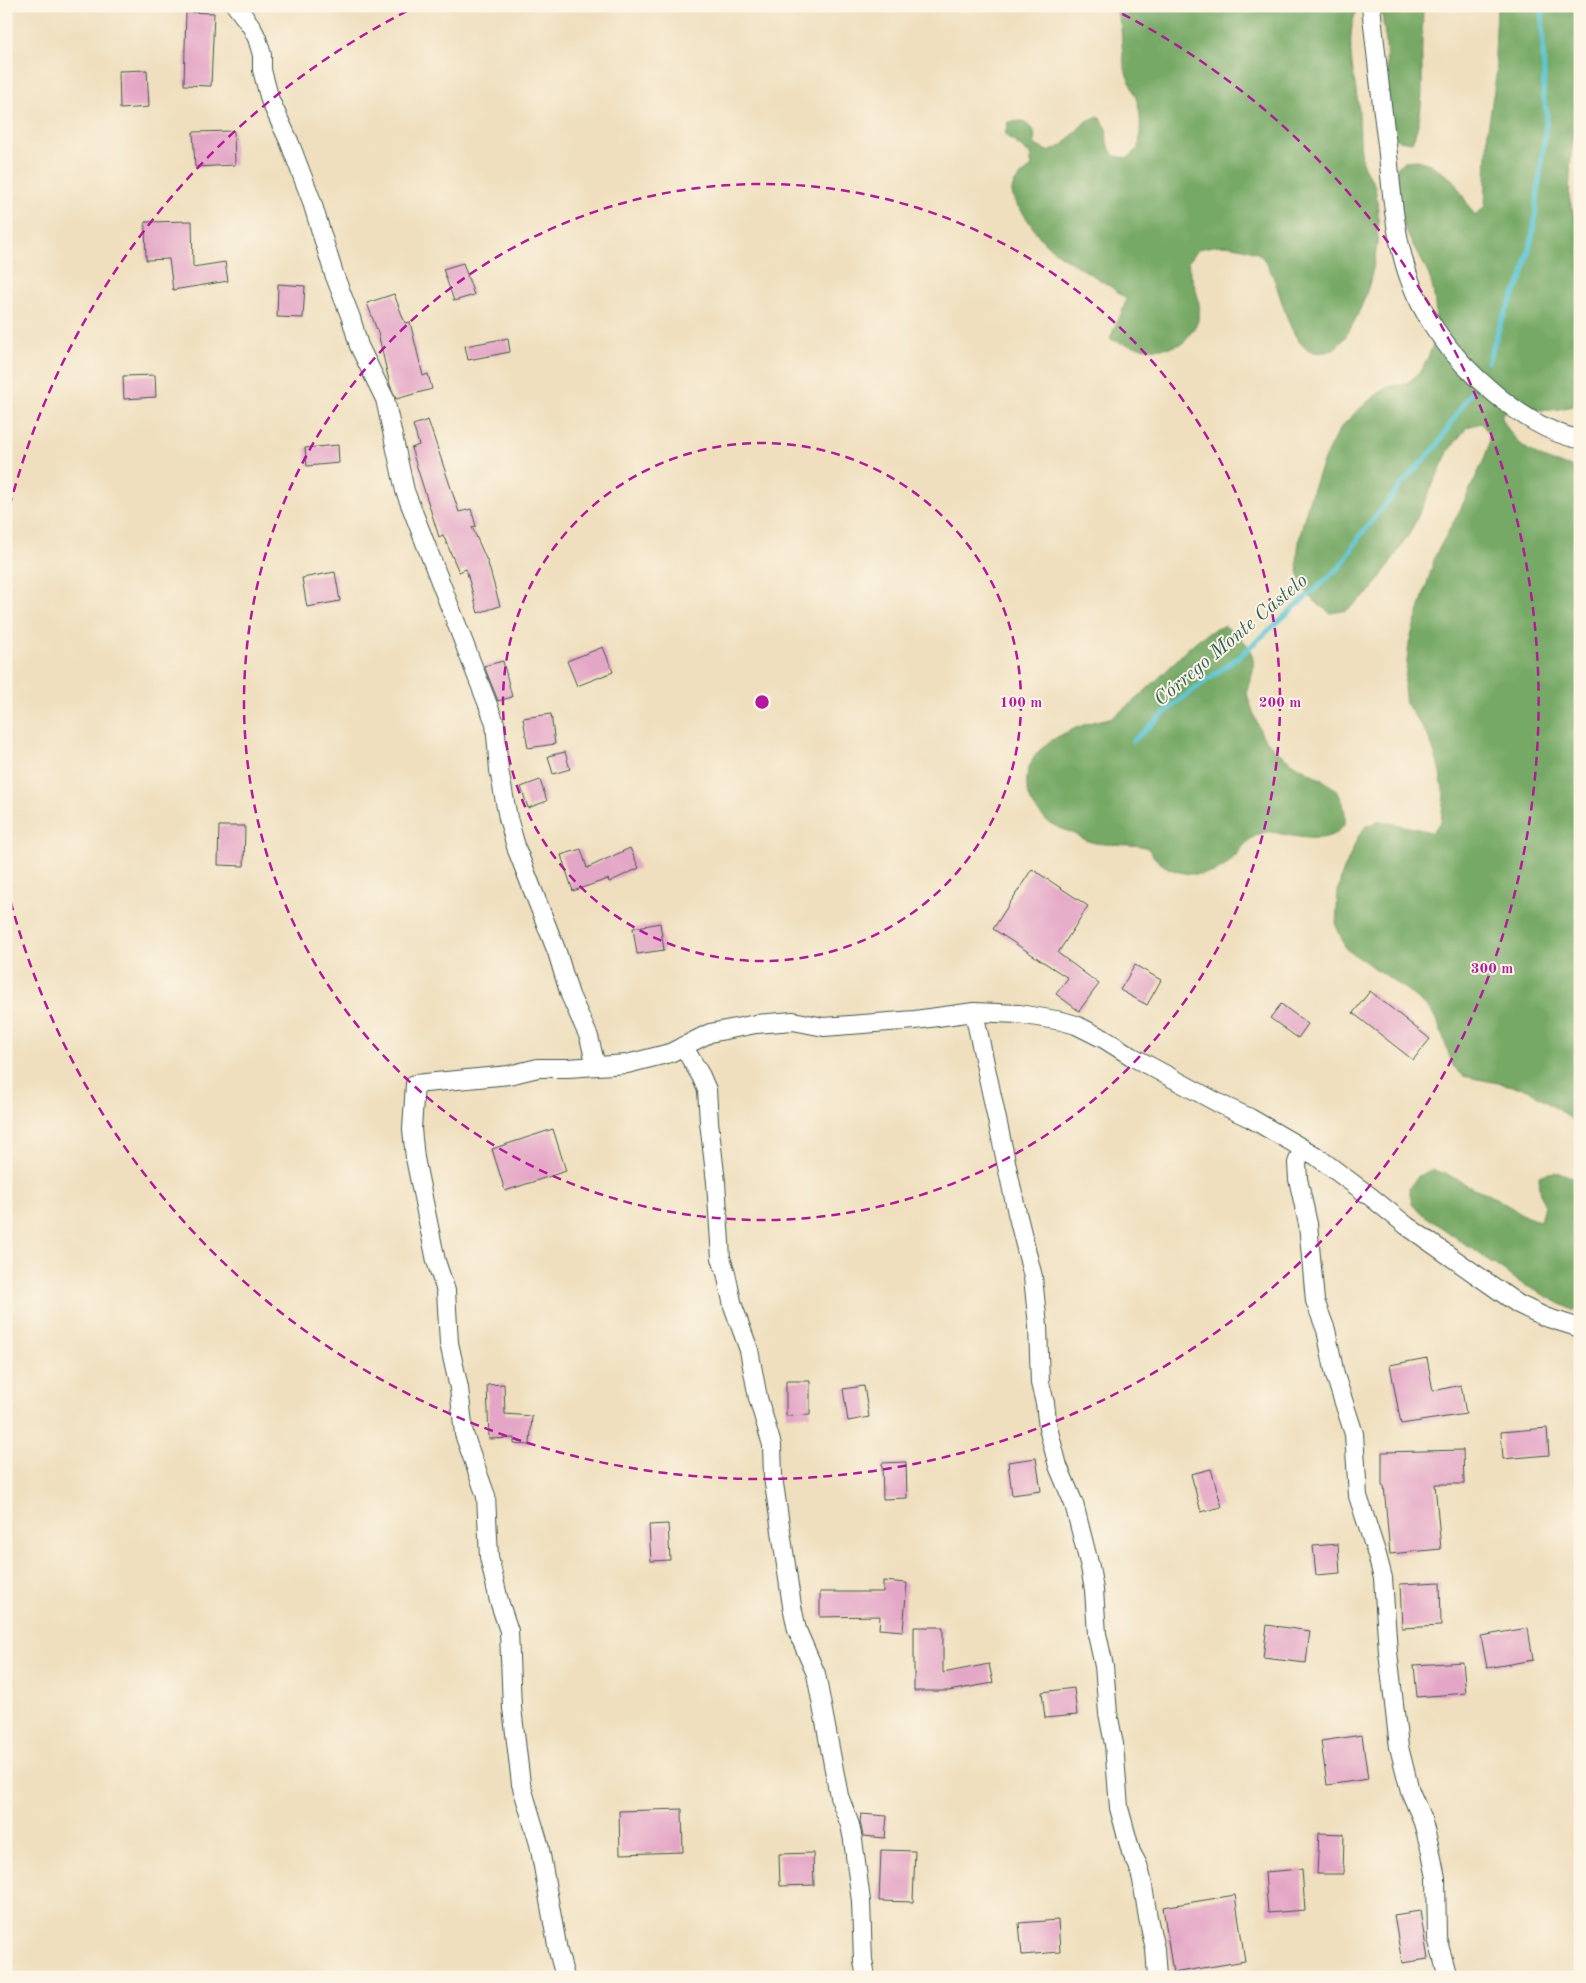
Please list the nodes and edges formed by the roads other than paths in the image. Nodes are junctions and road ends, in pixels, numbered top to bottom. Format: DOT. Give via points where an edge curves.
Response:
graph roads {
  1 [pos="236,6"];
  2 [pos="1371,6"];
  3 [pos="1580,440"];
  4 [pos="974,1012"];
  5 [pos="683,1046"];
  6 [pos="596,1066"];
  7 [pos="1302,1149"];
  8 [pos="1580,1328"];
  9 [pos="565,1977"];
  10 [pos="866,1977"];
  11 [pos="1156,1977"];
  12 [pos="1448,1977"];
  1 -- 6 [label="street" via="257,38 270,100 312,199 359,346 385,399 405,490 495,723 499,770 517,850 589,1037"];
  2 -- 3 [label="street" via="1394,208 1402,255 1414,291 1438,334 1472,375 1517,412 1567,437"];
  4 -- 5 [label="street" via="824,1027 793,1021 756,1024 710,1033"];
  4 -- 7 [label="street" via="1019,1014 1076,1025"];
  4 -- 11 [label="street" via="1033,1276 1040,1384 1048,1428 1058,1466 1074,1504 1090,1567 1114,1744 1119,1808 1142,1880 1155,1949"];
  5 -- 6 [label="street" via="656,1058"];
  5 -- 10 [label="street" via="707,1090 721,1258 749,1350 758,1398 772,1445 773,1477 797,1630 816,1674 839,1796 850,1825 861,1901"];
  6 -- 9 [label="street" via="538,1068 509,1075 415,1084 413,1099 415,1158 436,1261 446,1291 449,1343 459,1388 464,1434 486,1496 489,1557 509,1631 512,1708 522,1784 539,1844"];
  7 -- 8 [label="street" via="1329,1165 1407,1226 1518,1304"];
  7 -- 12 [label="street" via="1298,1178 1308,1224 1315,1301 1354,1434 1358,1496 1382,1578 1399,1747 1430,1848 1436,1878 1437,1938"];
}
